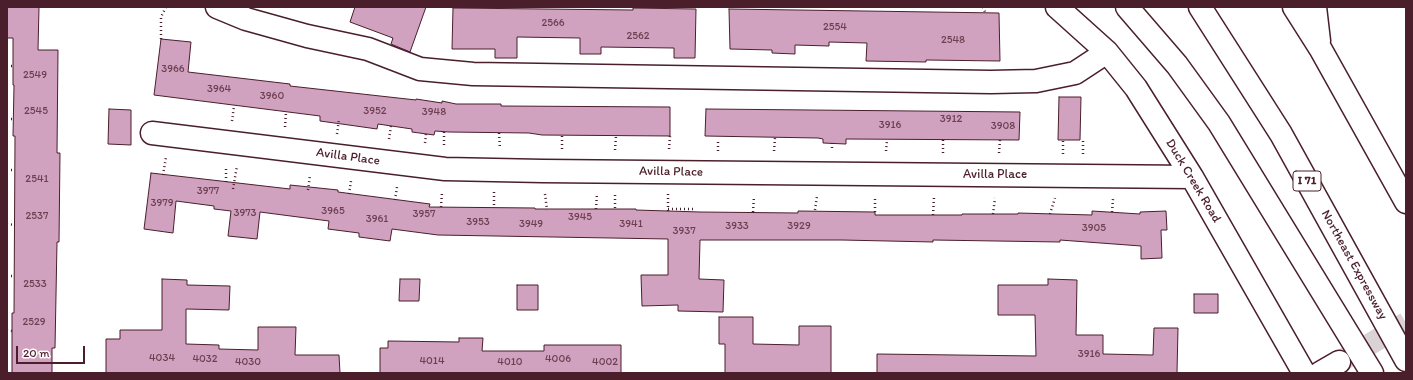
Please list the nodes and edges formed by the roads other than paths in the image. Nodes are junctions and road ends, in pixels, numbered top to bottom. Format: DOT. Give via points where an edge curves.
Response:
graph roads {
  1 [pos="217,7"];
  2 [pos="1057,7"];
  3 [pos="1127,7"];
  4 [pos="1200,7"];
  5 [pos="1294,7"];
  6 [pos="1315,7"];
  7 [pos="1320,48"];
  8 [pos="1107,52"];
  9 [pos="152,133"];
  10 [pos="1192,177"];
  11 [pos="1406,202"];
  12 [pos="1406,360"];
  13 [pos="1339,362"];
  14 [pos="1304,373"];
  15 [pos="1320,373"];
  16 [pos="1372,373"];
  1 -- 8 [label="main road" via="246,19 307,36 368,49 420,69 473,74 1036,81 1076,73"];
  2 -- 8 [label="main road, Duck Creek Road"];
  3 -- 16 [label="main road" via="1177,65 1219,123"];
  4 -- 12 [label="main road, Northeast Expressway / I 71" via="1281,134"];
  5 -- 7 [label="main road"];
  6 -- 7 [label="main road"];
  7 -- 11 [label="main road"];
  8 -- 10 [label="main road, Duck Creek Road" via="1136,88"];
  9 -- 10 [label="main road, Avilla Place" via="445,169"];
  10 -- 14 [label="main road, Duck Creek Road"];
  13 -- 15 [label="main road"];
}
